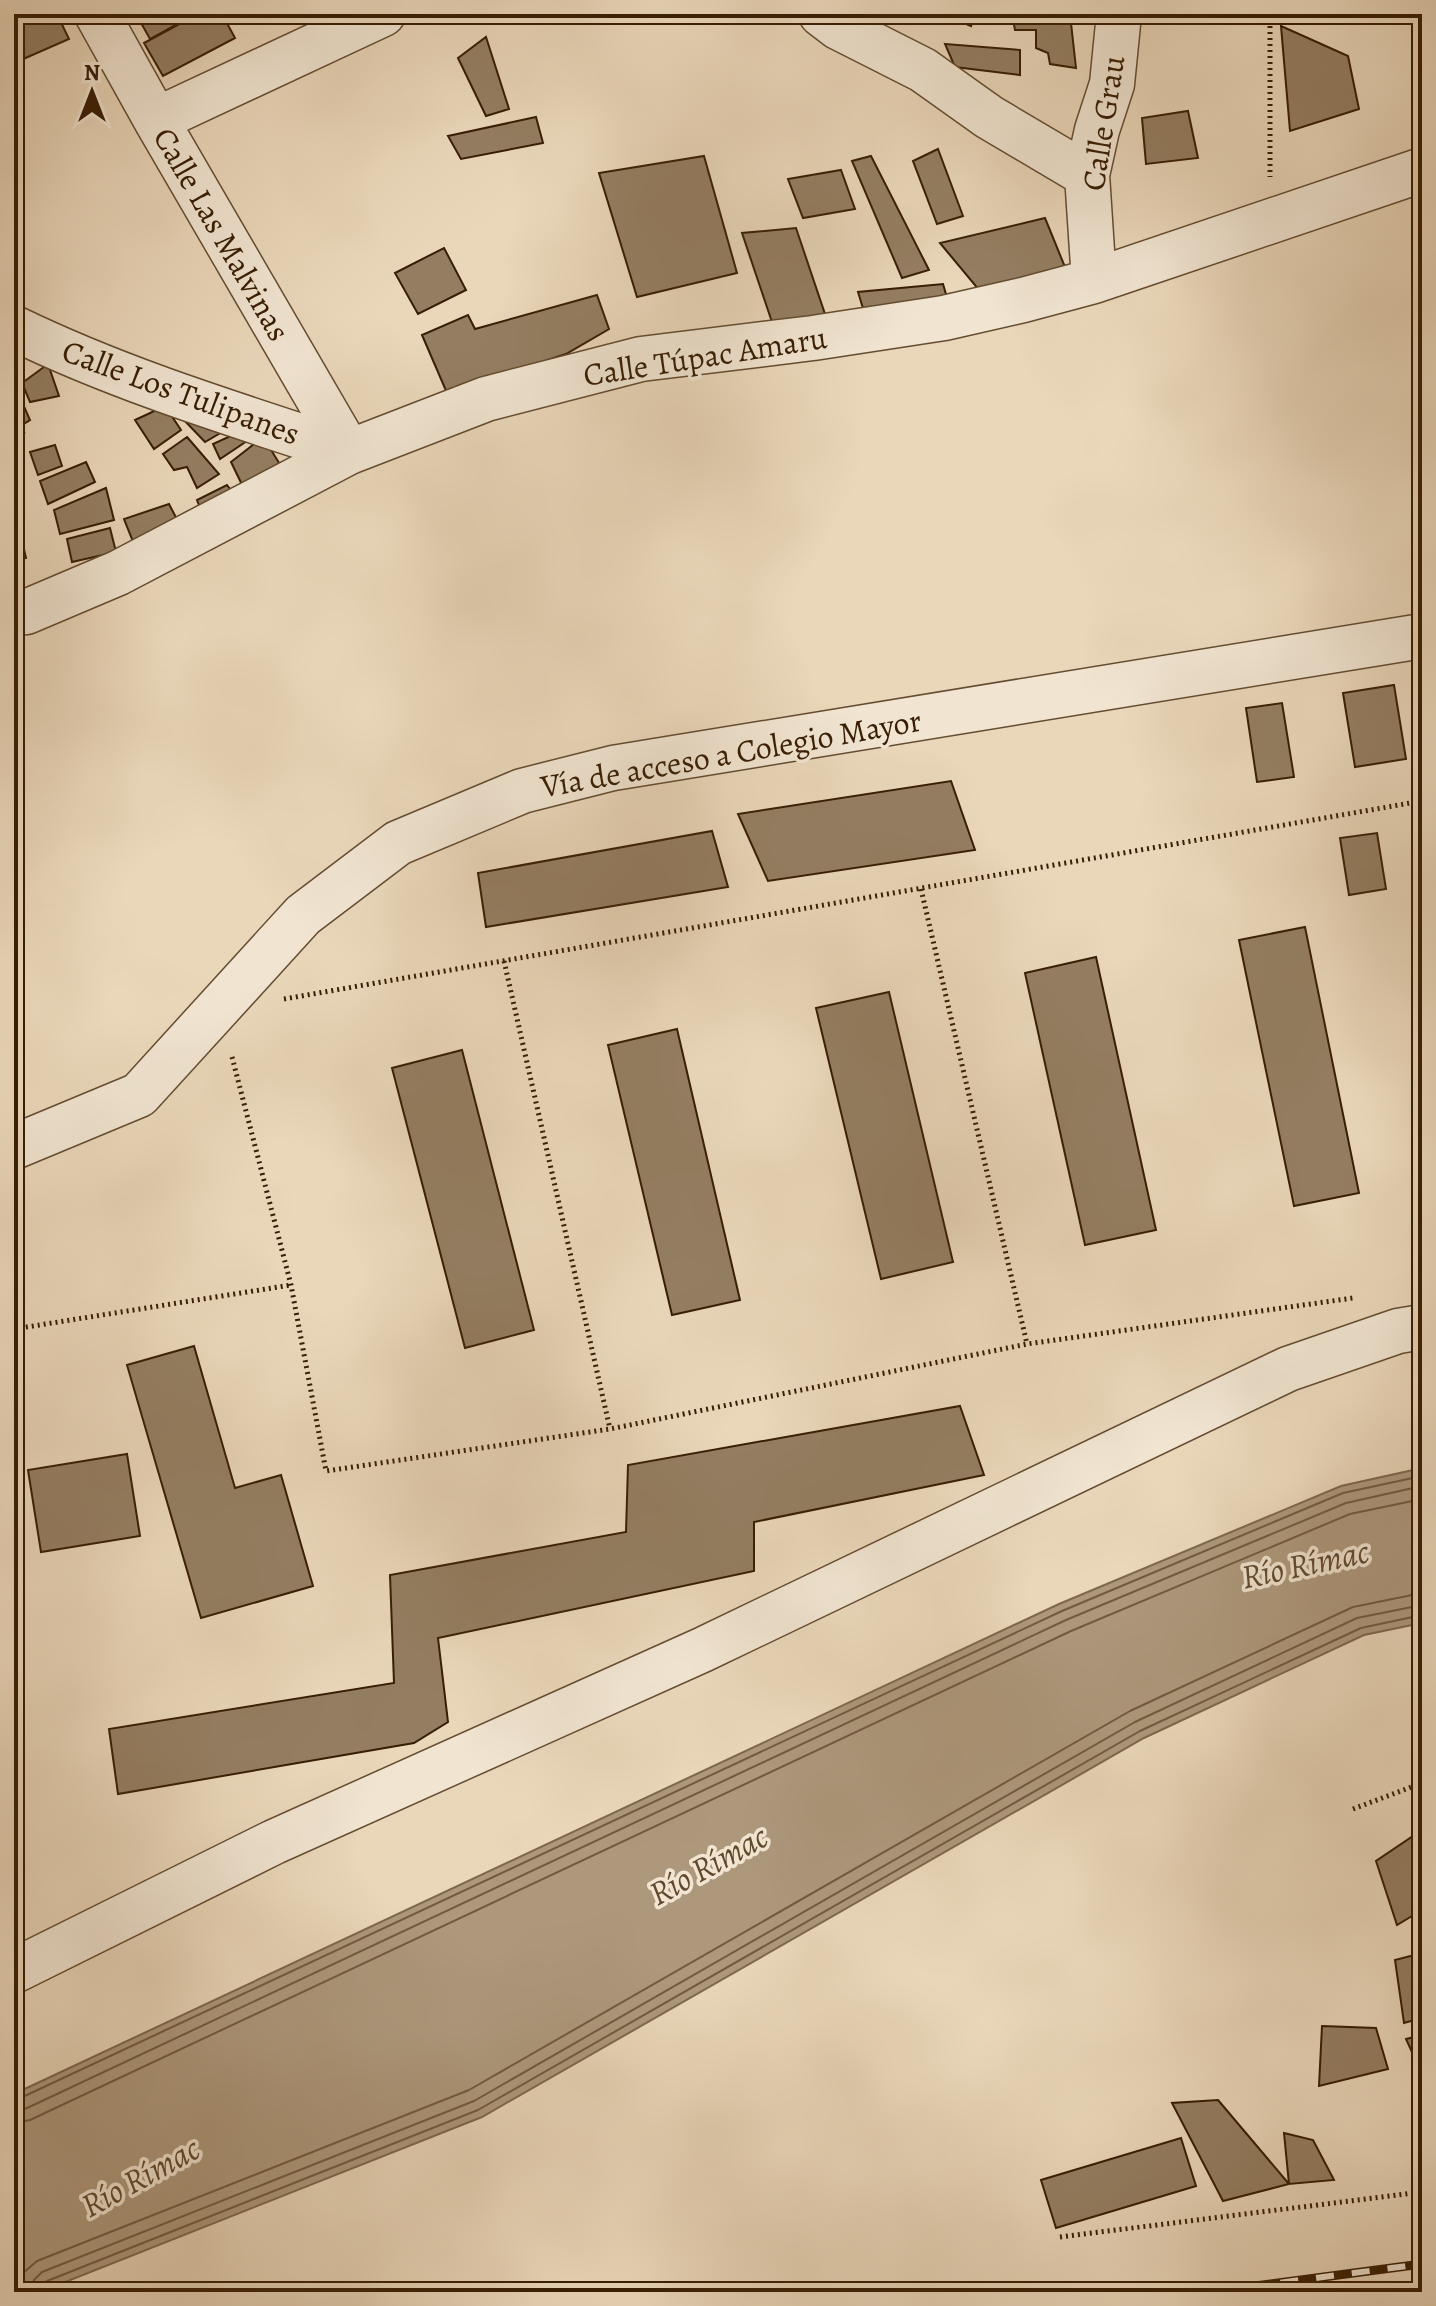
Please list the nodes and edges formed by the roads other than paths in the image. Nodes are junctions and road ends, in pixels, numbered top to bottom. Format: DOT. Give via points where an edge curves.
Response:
graph roads {
  1 [pos="97,14"];
  2 [pos="383,14"];
  3 [pos="821,14"];
  4 [pos="1119,14"];
  5 [pos="156,120"];
  6 [pos="1422,170"];
  7 [pos="1087,175"];
  8 [pos="1094,281"];
  9 [pos="14,328"];
  10 [pos="349,452"];
  11 [pos="14,613"];
  12 [pos="1422,636"];
  13 [pos="14,1147"];
  14 [pos="1422,1327"];
  15 [pos="14,1971"];
  1 -- 5 [label="street, Calle Las Malvinas"];
  2 -- 5 [label="street"];
  3 -- 7 [label="street" via="923,70"];
  4 -- 7 [label="street, Calle Grau" via="1112,84"];
  5 -- 10 [label="street, Calle Las Malvinas"];
  6 -- 8 [label="street, Calle Túpac Amaru"];
  7 -- 8 [label="street, Calle Grau"];
  8 -- 10 [label="street, Calle Túpac Amaru" via="944,318 641,359 486,399"];
  9 -- 10 [label="street, Calle Los Tulipanes" via="187,399"];
  10 -- 11 [label="street, Calle Túpac Amaru" via="118,573"];
  12 -- 13 [label="street, Vía de acceso a Colegio Mayor" via="613,768 522,791 398,843 303,915 139,1095"];
  14 -- 15 [label="street" via="1288,1369 702,1650 274,1842"];
}
